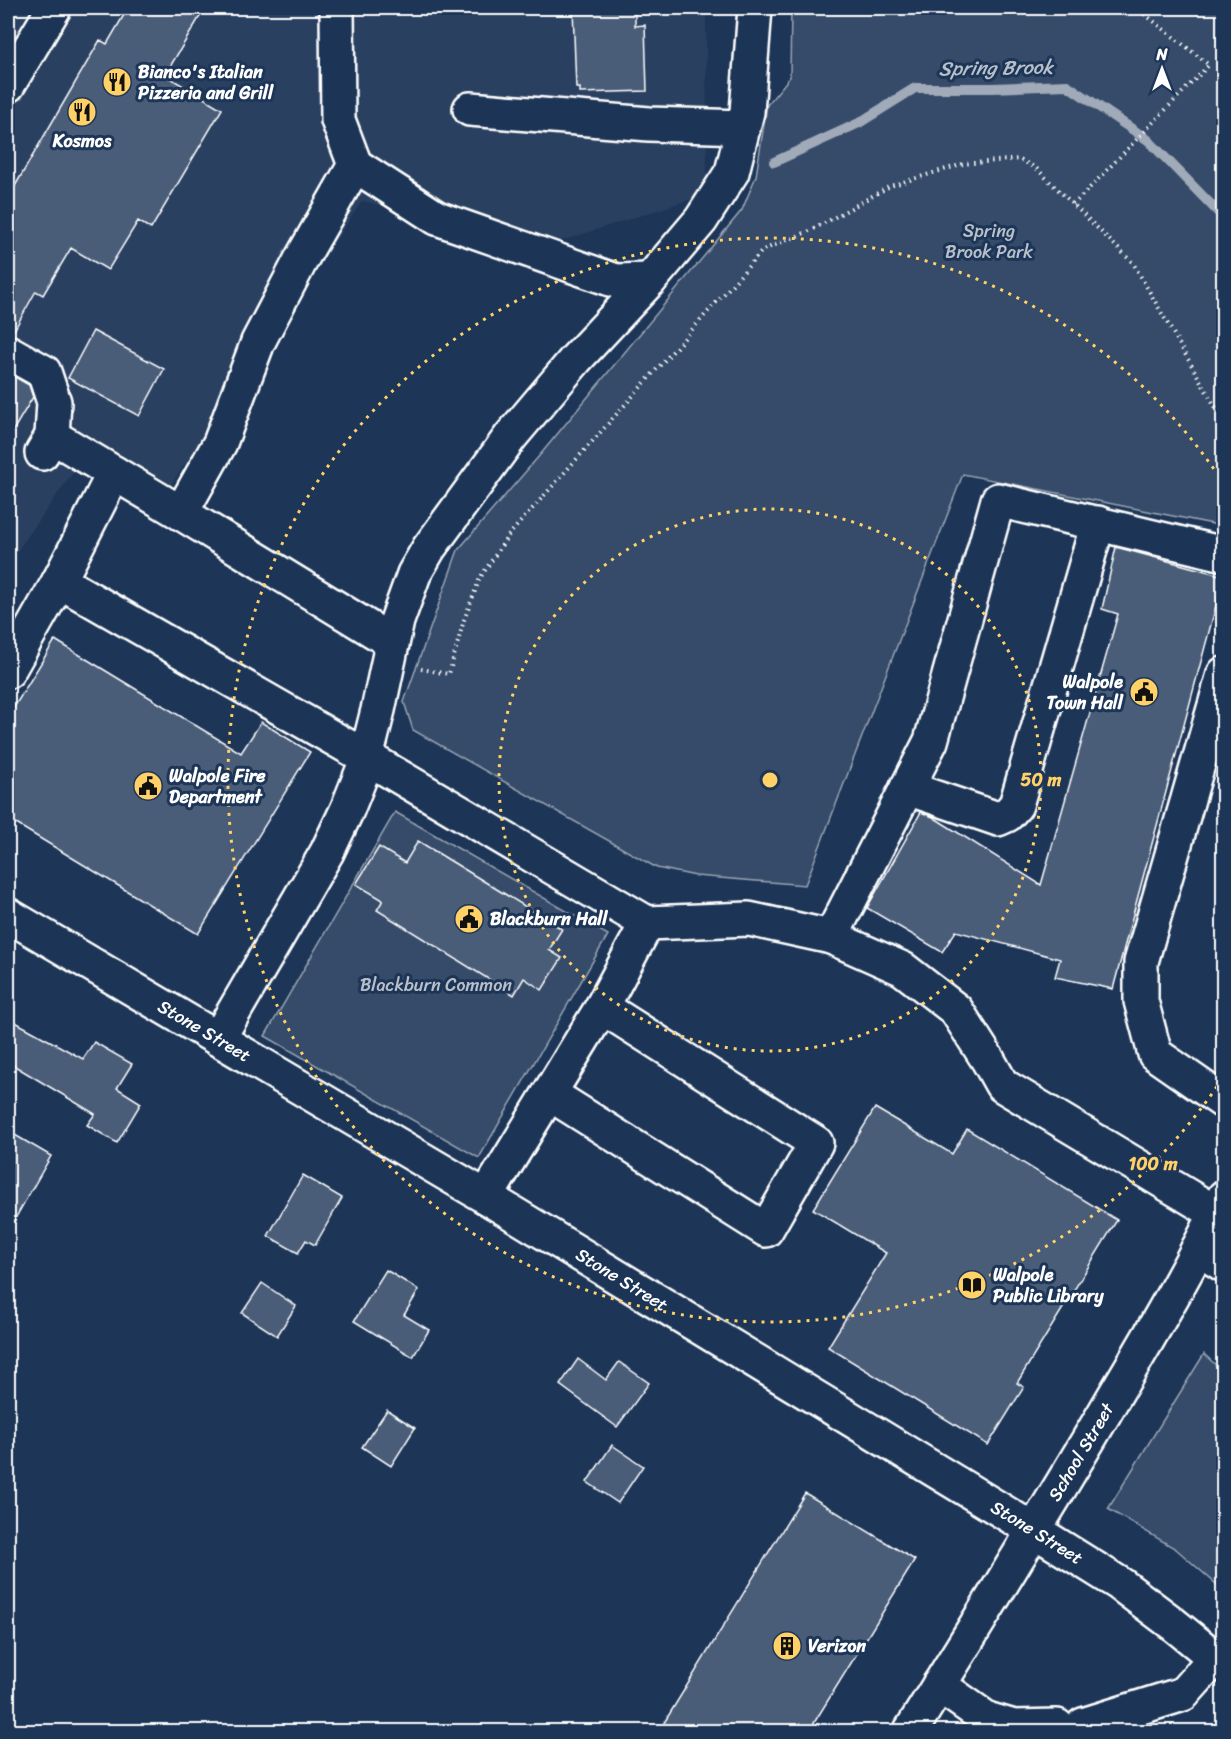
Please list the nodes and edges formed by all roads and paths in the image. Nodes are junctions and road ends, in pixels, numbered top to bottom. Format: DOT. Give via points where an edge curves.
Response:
graph roads {
  1 [pos="54,8"];
  2 [pos="337,8"];
  3 [pos="756,8"];
  4 [pos="1137,8"];
  5 [pos="8,85"];
  6 [pos="470,109"];
  7 [pos="743,127"];
  8 [pos="355,165"];
  9 [pos="1073,205"];
  10 [pos="650,280"];
  11 [pos="8,352"];
  12 [pos="1224,418"];
  13 [pos="114,473"];
  14 [pos="182,513"];
  15 [pos="1098,524"];
  16 [pos="1224,554"];
  17 [pos="59,581"];
  18 [pos="390,652"];
  19 [pos="8,671"];
  20 [pos="1224,674"];
  21 [pos="366,757"];
  22 [pos="907,788"];
  23 [pos="647,923"];
  24 [pos="11,924"];
  25 [pos="831,937"];
  26 [pos="602,1007"];
  27 [pos="218,1039"];
  28 [pos="550,1095"];
  29 [pos="1224,1102"];
  30 [pos="486,1197"];
  31 [pos="1220,1205"];
  32 [pos="1211,1257"];
  33 [pos="1035,1531"];
  34 [pos="1219,1662"];
  35 [pos="939,1685"];
  36 [pos="910,1731"];
  1 -- 5 [label="street"];
  2 -- 8 [label="street" via="338,120"];
  3 -- 7 [label="street"];
  4 -- 9 [label="path" via="1209,66"];
  6 -- 7 [label="street" via="649,124"];
  7 -- 10 [label="street" via="732,172 701,220"];
  8 -- 10 [label="street" via="437,218 616,281"];
  8 -- 14 [label="street" via="258,342 220,443"];
  9 -- 12 [label="path" via="1133,263"];
  9 -- 18 [label="path" via="1036,168 1019,159 963,164 890,186 812,230 763,250 508,536 480,578 449,674"];
  10 -- 18 [label="street" via="569,367 450,518 414,574"];
  11 -- 13 [label="street" via="44,372 54,402 47,445"];
  13 -- 14 [label="street"];
  13 -- 17 [label="street"];
  14 -- 18 [label="street"];
  15 -- 16 [label="street"];
  15 -- 22 [label="street" via="998,500 931,741"];
  15 -- 22 [label="street" via="1016,805 998,819"];
  17 -- 19 [label="street"];
  17 -- 21 [label="street"];
  18 -- 21 [label="street"];
  20 -- 29 [label="street" via="1141,962 1141,1001 1155,1054"];
  21 -- 23 [label="street"];
  21 -- 27 [label="street" via="327,852"];
  22 -- 25 [label="street"];
  23 -- 25 [label="street" via="749,919"];
  23 -- 26 [label="street"];
  24 -- 27 [label="street, Stone Street"];
  25 -- 31 [label="street" via="903,969 956,1010 1002,1085"];
  26 -- 28 [label="street"];
  26 -- 28 [label="street" via="816,1143 766,1230"];
  27 -- 30 [label="street, Stone Street"];
  28 -- 30 [label="street"];
  30 -- 33 [label="street, Stone Street"];
  31 -- 32 [label="street, School Street"];
  32 -- 33 [label="street, School Street" via="1162,1315"];
  33 -- 34 [label="street, Stone Street" via="1120,1584"];
  33 -- 35 [label="street, School Street"];
  34 -- 35 [label="street" via="1183,1694 1070,1726 1014,1727 987,1719"];
  35 -- 36 [label="street, School Street"];
}
